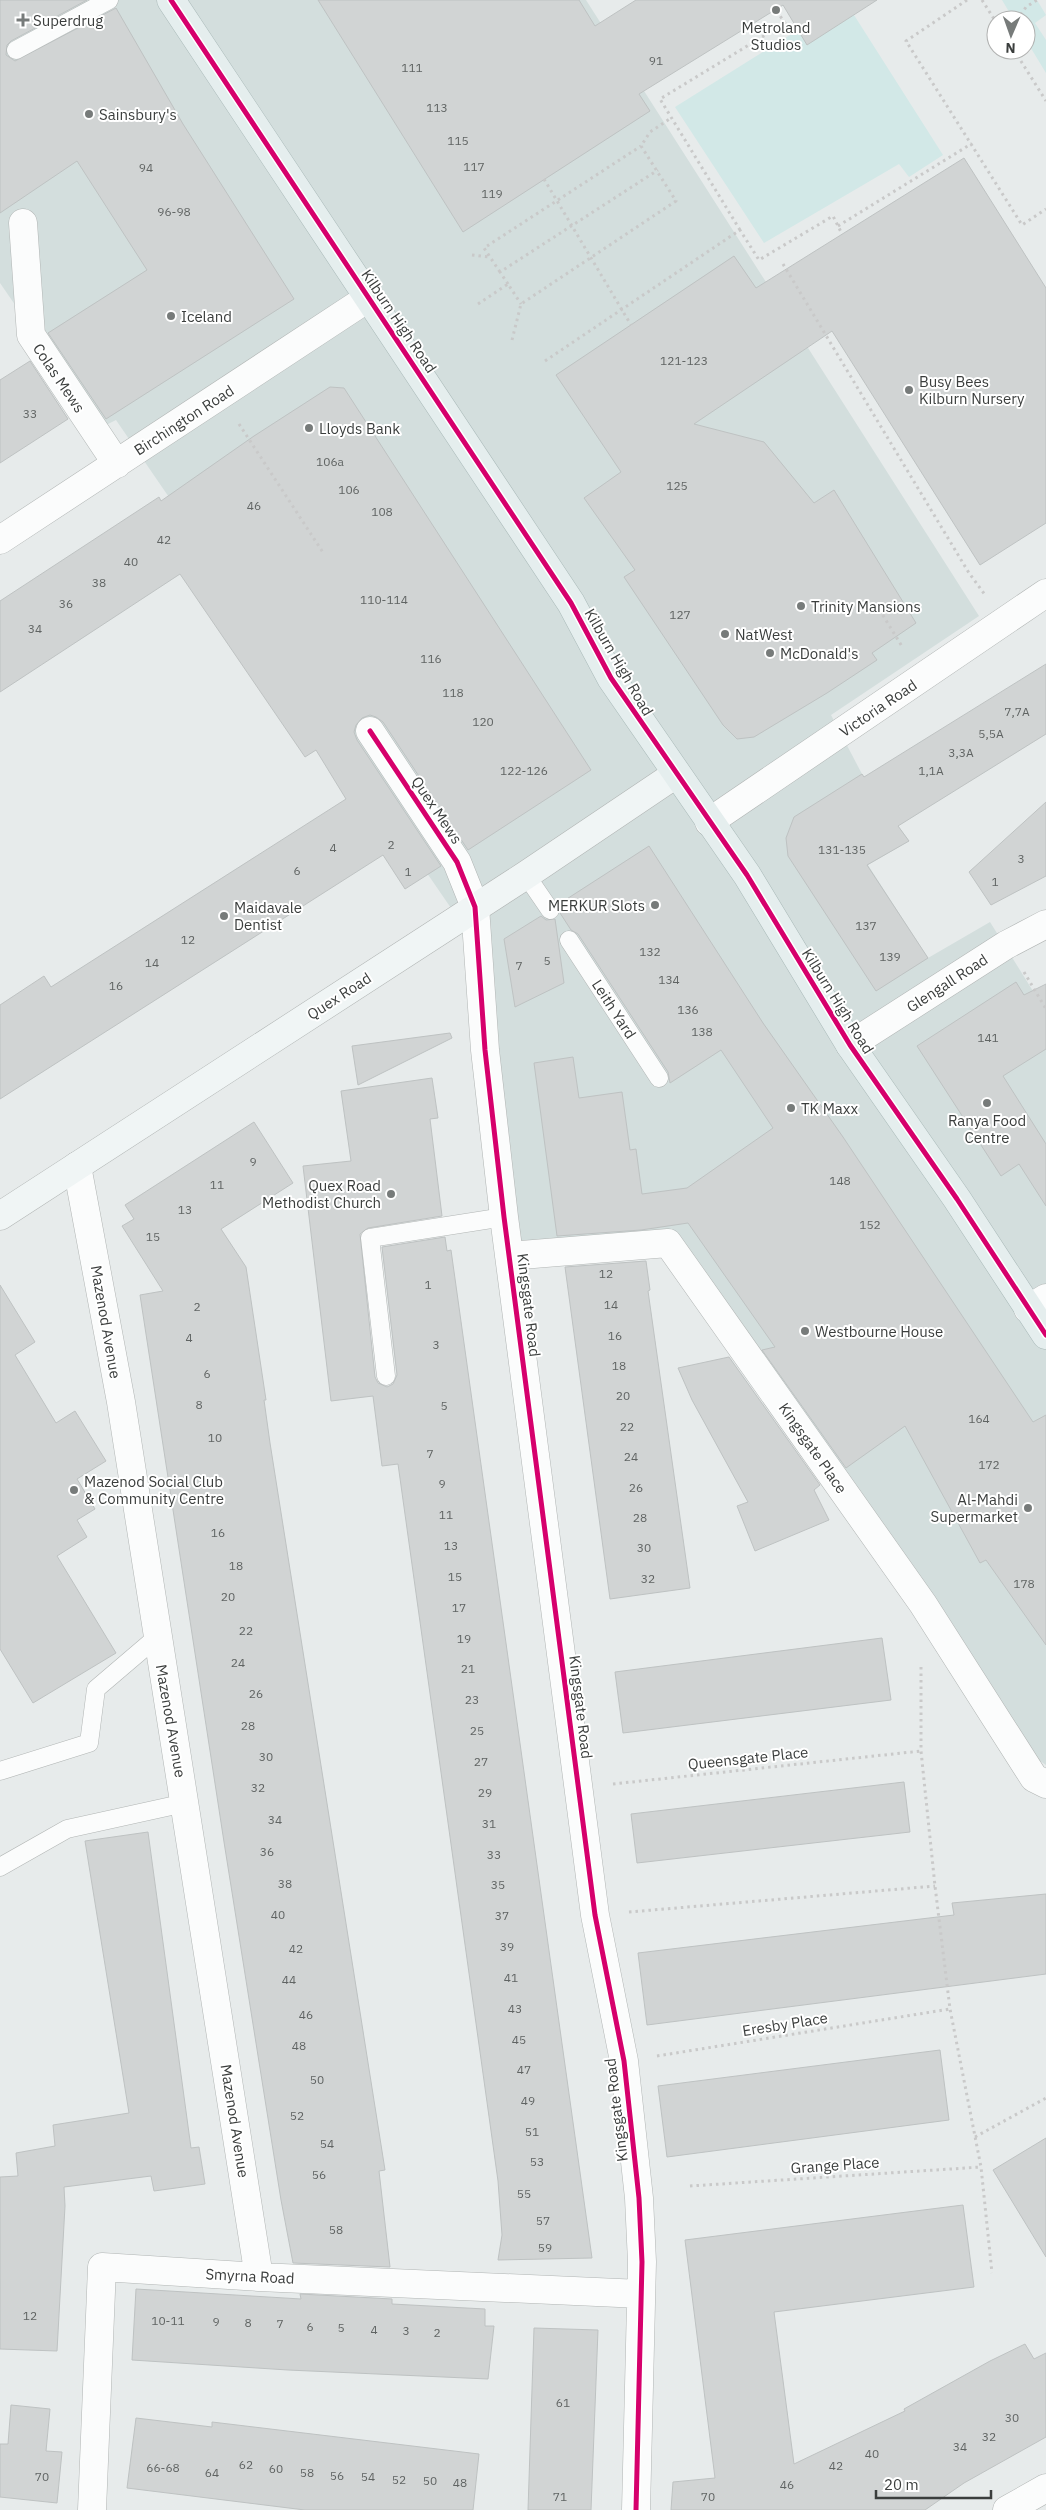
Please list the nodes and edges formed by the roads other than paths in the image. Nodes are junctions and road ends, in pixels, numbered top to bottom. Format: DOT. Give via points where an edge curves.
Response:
graph roads {
  1 [pos="109,0"];
  2 [pos="171,0"];
  3 [pos="16,50"];
  4 [pos="23,223"];
  5 [pos="368,298"];
  6 [pos="117,464"];
  7 [pos="0,540"];
  8 [pos="1046,593"];
  9 [pos="370,731"];
  10 [pos="676,774"];
  11 [pos="709,822"];
  12 [pos="526,875"];
  13 [pos="475,908"];
  14 [pos="550,910"];
  15 [pos="1046,924"];
  16 [pos="569,940"];
  17 [pos="850,1045"];
  18 [pos="658,1078"];
  19 [pos="77,1166"];
  20 [pos="0,1216"];
  21 [pos="504,1218"];
  22 [pos="510,1256"];
  23 [pos="1037,1303"];
  24 [pos="1046,1335"];
  25 [pos="386,1376"];
  26 [pos="157,1637"];
  27 [pos="0,1771"];
  28 [pos="1046,1784"];
  29 [pos="185,1802"];
  30 [pos="0,1867"];
  31 [pos="259,2277"];
  32 [pos="641,2294"];
  33 [pos="1046,2488"];
  34 [pos="92,2510"];
  35 [pos="636,2510"];
  36 [pos="1007,2510"];
  1 -- 3 [label="lane"];
  2 -- 5 [label="main road, Kilburn High Road"];
  4 -- 6 [label="street, Colas Mews" via="31,335"];
  5 -- 6 [label="street, Birchington Road"];
  5 -- 10 [label="main road, Kilburn High Road" via="571,603 611,678"];
  6 -- 7 [label="street, Birchington Road"];
  8 -- 11 [label="street, Victoria Road"];
  9 -- 13 [label="street, Quex Mews" via="457,862"];
  10 -- 11 [label="main road, Kilburn High Road"];
  10 -- 12 [label="main road, Quex Road"];
  11 -- 17 [label="main road, Kilburn High Road" via="747,875"];
  12 -- 13 [label="main road, Quex Road"];
  12 -- 14 [label="lane"];
  13 -- 19 [label="main road, Quex Road"];
  13 -- 21 [label="street, Kingsgate Road" via="485,1050"];
  15 -- 17 [label="street, Glengall Road" via="1006,944"];
  16 -- 18 [label="lane, Leith Yard"];
  17 -- 23 [label="main road, Kilburn High Road" via="957,1199"];
  19 -- 20 [label="main road, Quex Road"];
  19 -- 26 [label="street, Mazenod Avenue" via="121,1402"];
  21 -- 22 [label="street, Kingsgate Road"];
  21 -- 25 [label="lane" via="370,1238"];
  22 -- 28 [label="street, Kingsgate Place" via="668,1243 923,1604 1034,1778"];
  22 -- 32 [label="street, Kingsgate Road" via="595,1915 624,2061 639,2198"];
  23 -- 24 [label="main road, Kilburn High Road"];
  26 -- 27 [label="lane" via="96,1689 89,1743"];
  26 -- 29 [label="street, Mazenod Avenue"];
  29 -- 30 [label="lane" via="67,1829"];
  29 -- 31 [label="street, Mazenod Avenue"];
  31 -- 32 [label="street, Smyrna Road"];
  31 -- 34 [label="street, Smyrna Road" via="102,2267"];
  32 -- 35 [label="street, Kingsgate Road"];
  33 -- 36 [label="street"];
}
